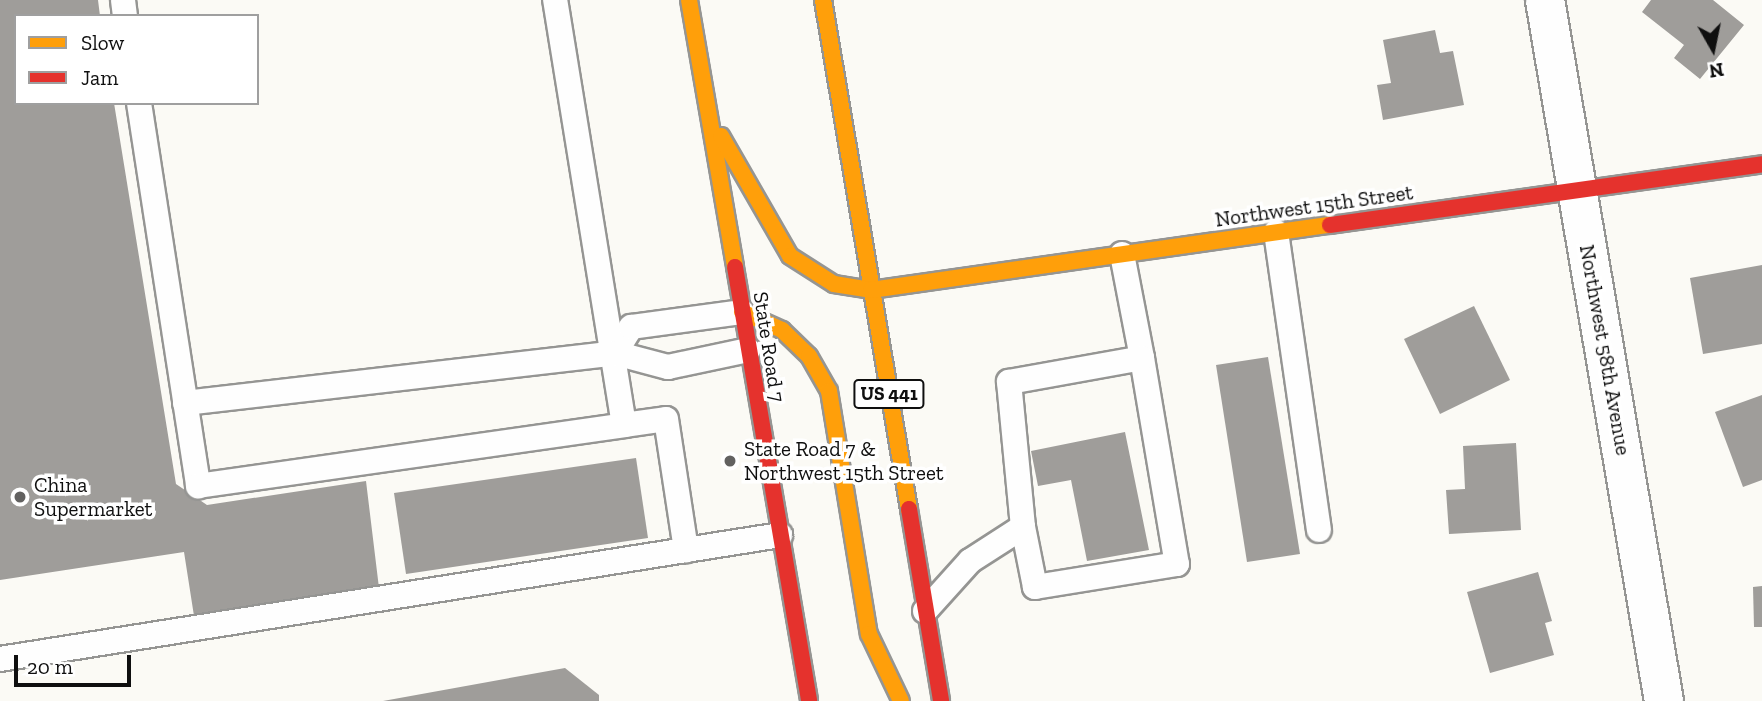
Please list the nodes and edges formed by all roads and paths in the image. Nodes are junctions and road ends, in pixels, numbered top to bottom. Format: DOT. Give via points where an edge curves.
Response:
graph roads {
  1 [pos="555,0"];
  2 [pos="689,0"];
  3 [pos="823,0"];
  4 [pos="1545,0"];
  5 [pos="139,105"];
  6 [pos="708,113"];
  7 [pos="1762,164"];
  8 [pos="1577,189"];
  9 [pos="1276,232"];
  10 [pos="1122,254"];
  11 [pos="871,290"];
  12 [pos="742,312"];
  13 [pos="748,350"];
  14 [pos="615,354"];
  15 [pos="1142,358"];
  16 [pos="185,403"];
  17 [pos="624,425"];
  18 [pos="1023,527"];
  19 [pos="1319,530"];
  20 [pos="780,535"];
  21 [pos="686,550"];
  22 [pos="925,611"];
  23 [pos="0,659"];
  24 [pos="808,701"];
  25 [pos="901,701"];
  26 [pos="941,701"];
  27 [pos="1664,701"];
  1 -- 14 [label="lane"];
  2 -- 6 [label="main road, State Road 7"];
  3 -- 11 [label="main road, US 441"];
  4 -- 8 [label="street, Northwest 58th Avenue"];
  5 -- 16 [label="lane"];
  6 -- 11 [label="main road, Northwest 15th Street" via="790,256 834,284"];
  6 -- 12 [label="main road, State Road 7"];
  7 -- 8 [label="main road, Northwest 15th Street"];
  8 -- 9 [label="main road, Northwest 15th Street"];
  8 -- 27 [label="street, Northwest 58th Avenue"];
  9 -- 10 [label="main road, Northwest 15th Street"];
  9 -- 19 [label="lane"];
  10 -- 11 [label="main road, Northwest 15th Street"];
  10 -- 15 [label="lane"];
  11 -- 22 [label="main road, US 441"];
  12 -- 13 [label="main road, State Road 7"];
  12 -- 14 [label="lane" via="631,327"];
  12 -- 25 [label="main road" via="782,330 809,356 829,391 869,634"];
  13 -- 14 [label="lane" via="668,367"];
  13 -- 20 [label="main road, State Road 7"];
  14 -- 16 [label="lane"];
  14 -- 17 [label="lane"];
  15 -- 18 [label="lane" via="1009,382"];
  15 -- 18 [label="lane" via="1177,564 1035,587"];
  16 -- 17 [label="lane" via="198,486"];
  17 -- 21 [label="lane" via="666,419"];
  18 -- 22 [label="lane" via="970,561"];
  20 -- 21 [label="lane"];
  20 -- 24 [label="main road, State Road 7"];
  21 -- 23 [label="lane"];
  22 -- 26 [label="main road, US 441"];
}
